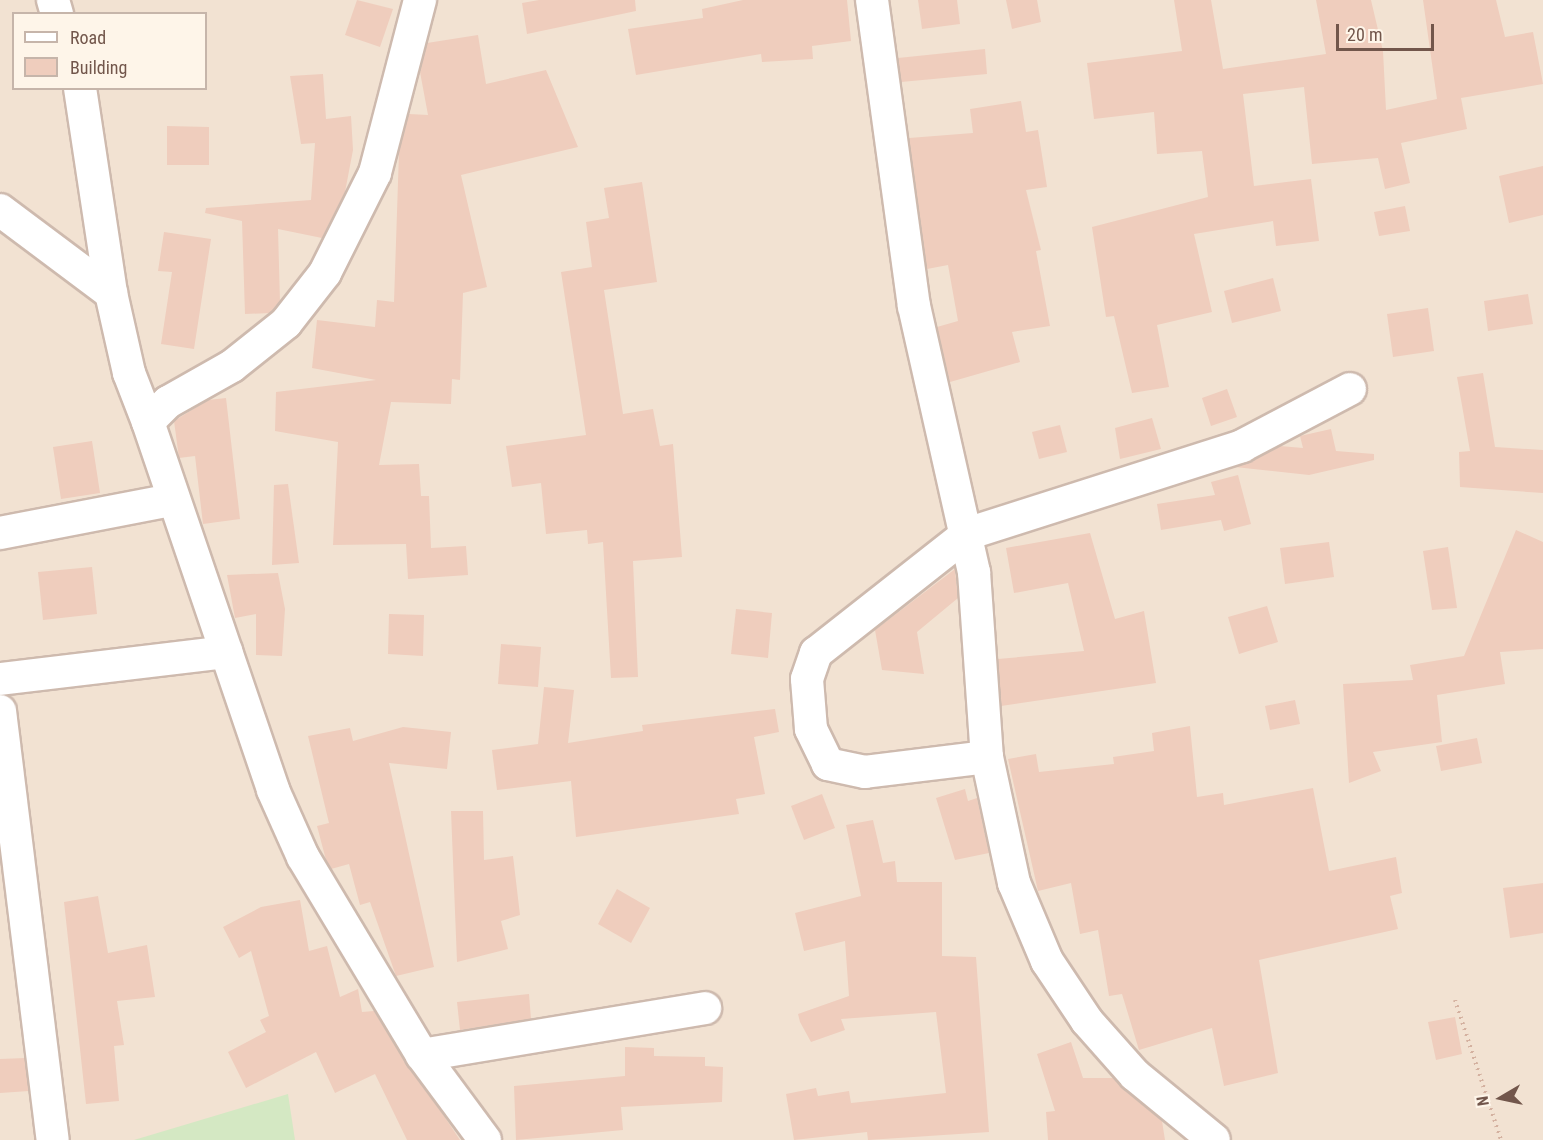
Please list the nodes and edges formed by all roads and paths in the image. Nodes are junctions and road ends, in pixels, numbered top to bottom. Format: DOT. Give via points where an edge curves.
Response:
graph roads {
  1 [pos="420,0"];
  2 [pos="872,0"];
  3 [pos="80,90"];
  4 [pos="0,210"];
  5 [pos="111,293"];
  6 [pos="1350,389"];
  7 [pos="148,423"];
  8 [pos="172,500"];
  9 [pos="0,533"];
  10 [pos="967,534"];
  11 [pos="226,652"];
  12 [pos="0,679"];
  13 [pos="0,711"];
  14 [pos="987,757"];
  15 [pos="1455,1000"];
  16 [pos="705,1008"];
  17 [pos="422,1055"];
  18 [pos="53,1140"];
  19 [pos="485,1140"];
  20 [pos="1214,1140"];
  21 [pos="1501,1140"];
  1 -- 7 [label="street" via="375,173 325,273 286,323 232,366 168,402"];
  2 -- 10 [label="street" via="914,306"];
  3 -- 5 [label="street"];
  4 -- 5 [label="street"];
  5 -- 7 [label="street" via="129,373"];
  6 -- 10 [label="street" via="1212,458"];
  7 -- 8 [label="street"];
  8 -- 9 [label="street"];
  8 -- 11 [label="street"];
  10 -- 14 [label="street"];
  10 -- 14 [label="street" via="816,653 807,693 819,754 838,769 865,772"];
  11 -- 12 [label="street"];
  11 -- 17 [label="street" via="273,789 303,857"];
  13 -- 18 [label="street" via="33,946"];
  14 -- 20 [label="street" via="1014,883 1047,961 1087,1021 1135,1075"];
  15 -- 21 [label="path"];
  16 -- 17 [label="street"];
  17 -- 19 [label="street"];
}
